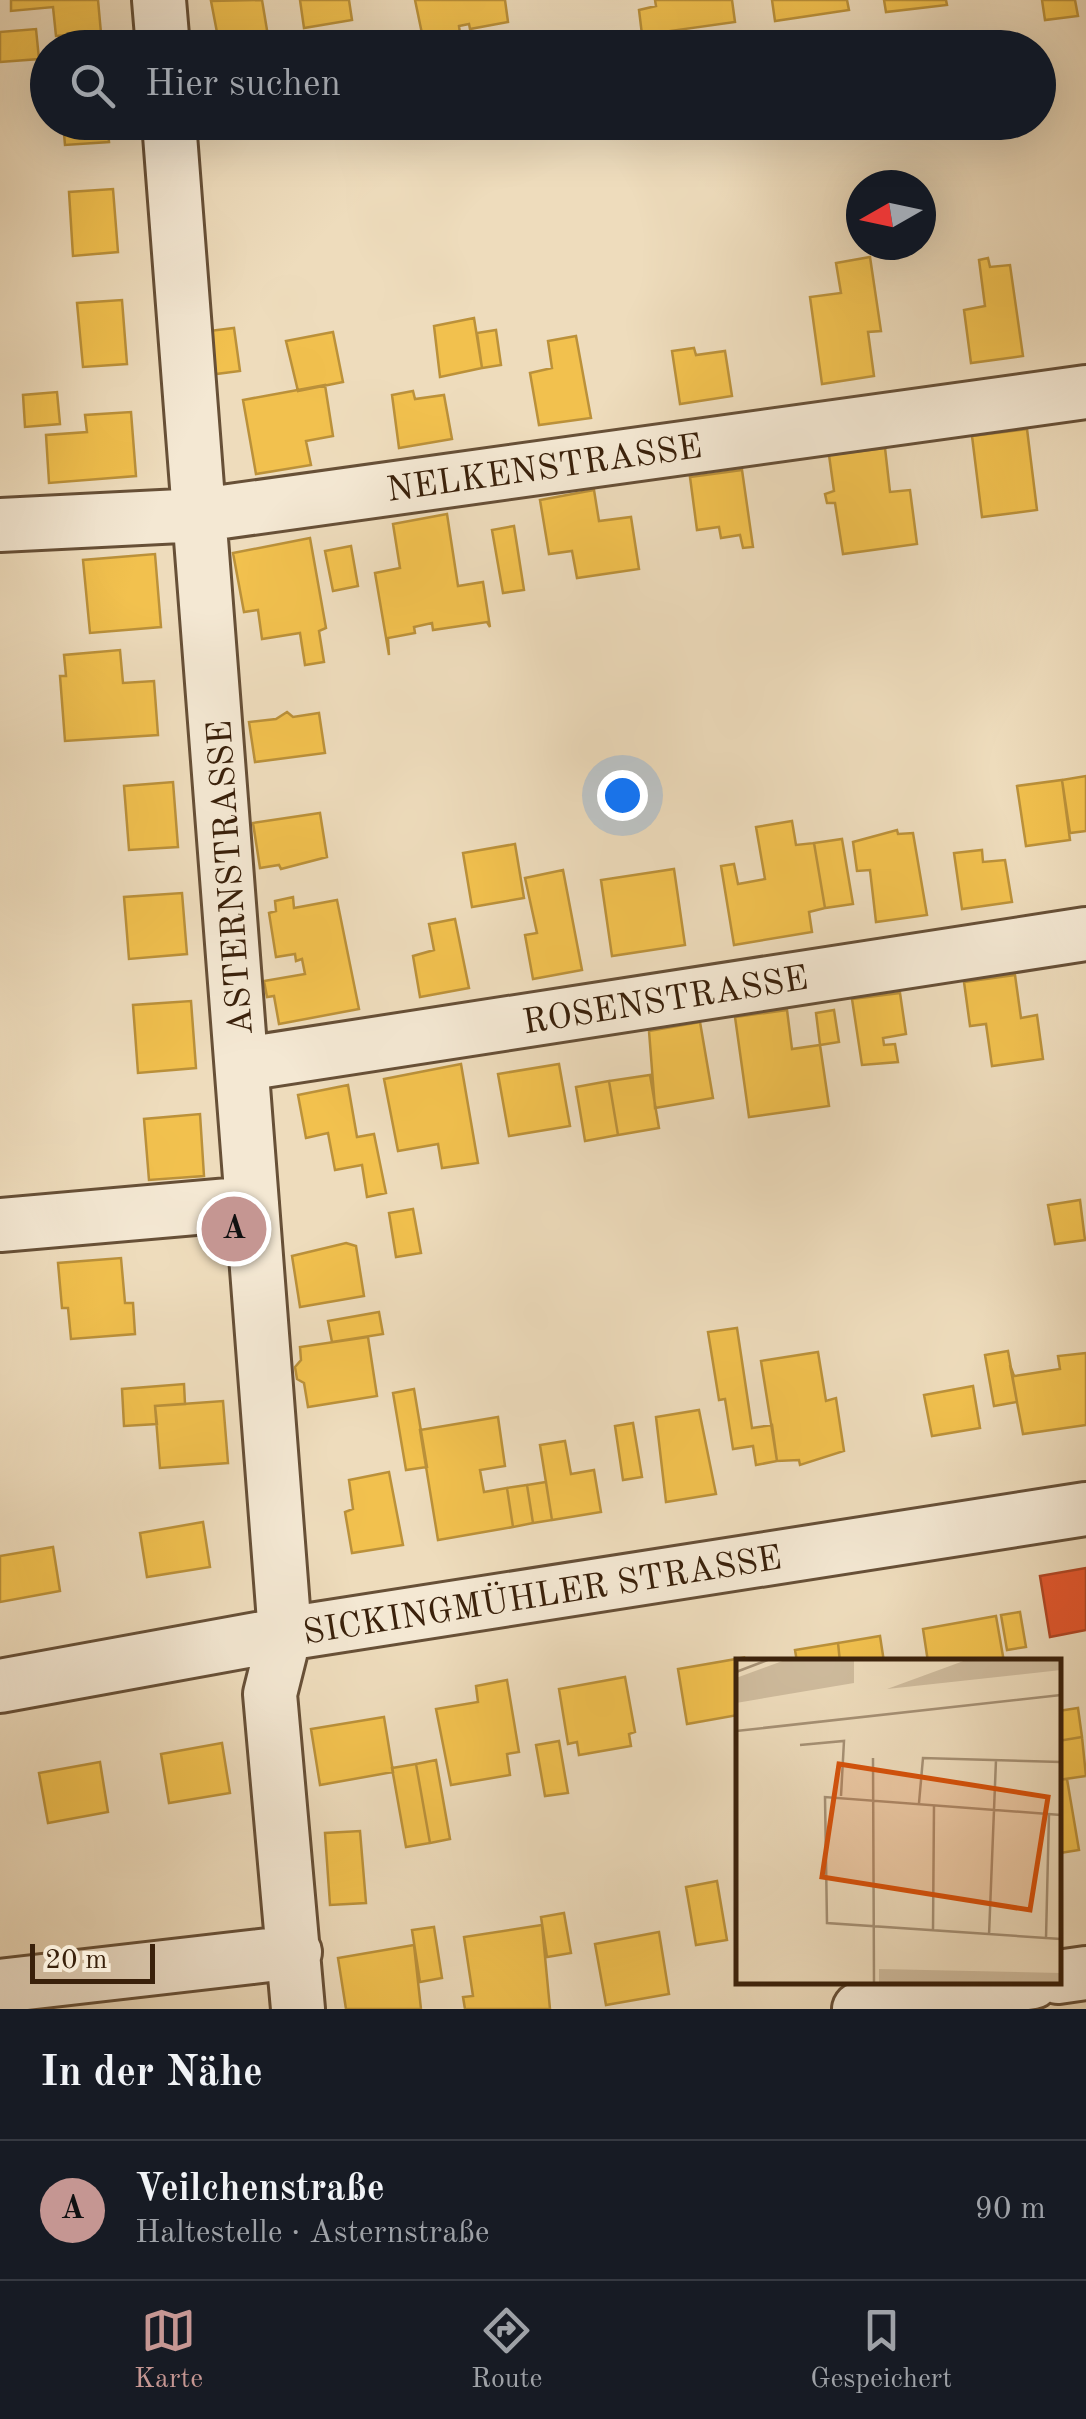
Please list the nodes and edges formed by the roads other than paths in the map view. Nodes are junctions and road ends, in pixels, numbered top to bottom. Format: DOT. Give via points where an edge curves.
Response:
graph roads {
  1 [pos="159,0"];
  2 [pos="161,30"];
  3 [pos="170,140"];
  4 [pos="1086,392"];
  5 [pos="201,516"];
  6 [pos="0,525"];
  7 [pos="1086,934"];
  8 [pos="244,1064"];
  9 [pos="252,1202"];
  10 [pos="0,1225"];
  11 [pos="1086,1509"];
  12 [pos="284,1634"];
  13 [pos="0,1686"];
  14 [pos="295,1952"];
  15 [pos="1086,1973"];
  16 [pos="1061,1977"];
  17 [pos="1019,1984"];
  18 [pos="0,1986"];
  19 [pos="298,2009"];
  20 [pos="860,2009"];
  1 -- 2 [label="street"];
  3 -- 5 [label="street, ASTERNSTRASSE"];
  4 -- 5 [label="street, NELKENSTRASSE"];
  5 -- 6 [label="street, NELKENSTRASSE"];
  5 -- 8 [label="street, ASTERNSTRASSE"];
  7 -- 8 [label="street, ROSENSTRASSE"];
  8 -- 9 [label="street, ASTERNSTRASSE"];
  9 -- 10 [label="street"];
  9 -- 12 [label="street, ASTERNSTRASSE"];
  11 -- 12 [label="street, SICKINGMÜHLER STRASSE"];
  12 -- 13 [label="street, SICKINGMÜHLER STRASSE"];
  12 -- 14 [label="street, ASTERNSTRASSE" via="270,1694"];
  14 -- 18 [label="street"];
  14 -- 19 [label="street, ASTERNSTRASSE"];
  15 -- 16 [label="street"];
  17 -- 20 [label="street"];
}
